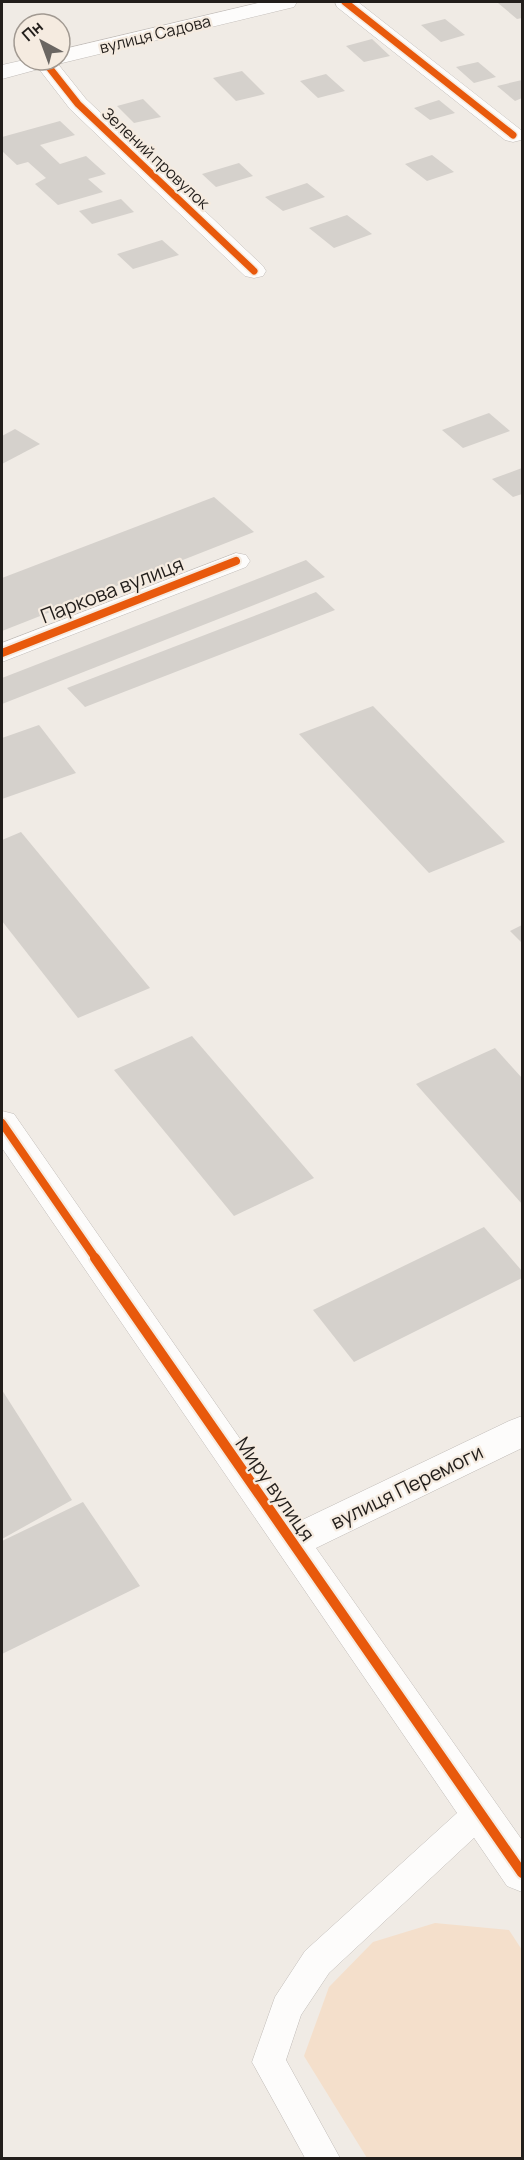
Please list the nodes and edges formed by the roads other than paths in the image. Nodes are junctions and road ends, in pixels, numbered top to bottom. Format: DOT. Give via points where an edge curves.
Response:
graph roads {
  1 [pos="286,2"];
  2 [pos="345,2"];
  3 [pos="72,54"];
  4 [pos="59,72"];
  5 [pos="513,135"];
  6 [pos="254,271"];
  7 [pos="236,561"];
  8 [pos="2,653"];
  9 [pos="2,1123"];
  10 [pos="522,1431"];
  11 [pos="291,1543"];
  12 [pos="479,1813"];
  13 [pos="522,1873"];
  14 [pos="323,2158"];
  1 -- 3 [label="street, вулиця Садова"];
  2 -- 5 [label="street"];
  4 -- 6 [label="street, Зелений провулок" via="78,104"];
  7 -- 8 [label="street, Паркова вулиця"];
  9 -- 11 [label="street, Миру вулиця"];
  10 -- 11 [label="street, вулиця Перемоги"];
  11 -- 12 [label="street, Миру вулиця"];
  12 -- 13 [label="street, Миру вулиця"];
  12 -- 14 [label="lane" via="317,1962 287,2008 270,2062"];
}
